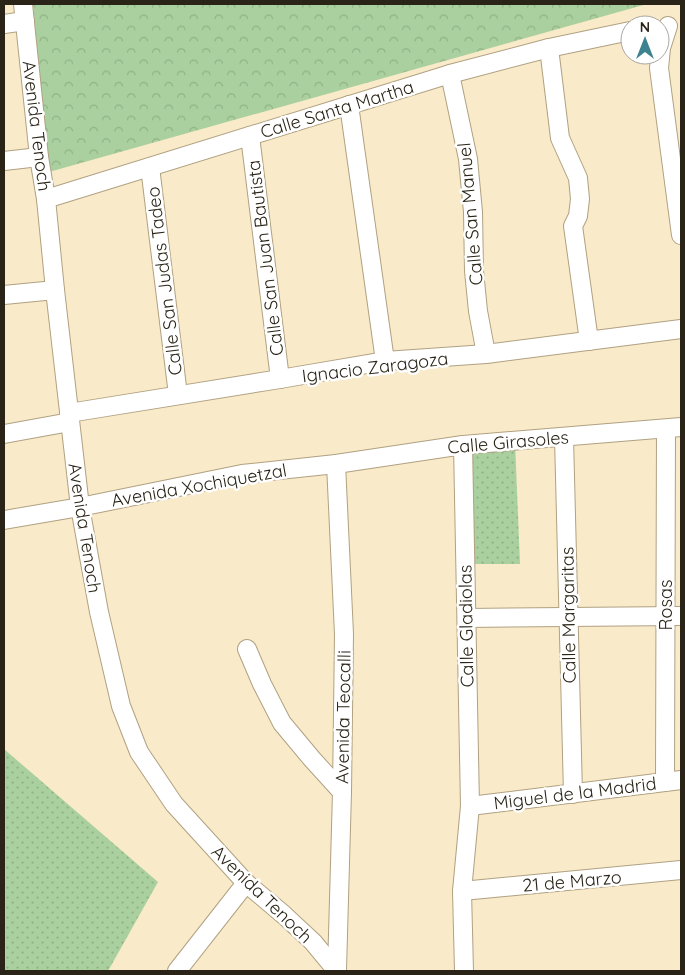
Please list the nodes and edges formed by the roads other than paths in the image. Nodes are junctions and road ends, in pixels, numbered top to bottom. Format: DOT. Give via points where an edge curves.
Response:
graph roads {
  1 [pos="23,4"];
  2 [pos="25,22"];
  3 [pos="4,24"];
  4 [pos="620,32"];
  5 [pos="549,48"];
  6 [pos="659,65"];
  7 [pos="450,74"];
  8 [pos="349,105"];
  9 [pos="250,136"];
  10 [pos="39,157"];
  11 [pos="4,161"];
  12 [pos="150,167"];
  13 [pos="46,199"];
  14 [pos="681,235"];
  15 [pos="55,290"];
  16 [pos="4,295"];
  17 [pos="681,328"];
  18 [pos="589,341"];
  19 [pos="486,354"];
  20 [pos="385,361"];
  21 [pos="280,379"];
  22 [pos="178,395"];
  23 [pos="69,418"];
  24 [pos="674,428"];
  25 [pos="4,434"];
  26 [pos="564,436"];
  27 [pos="463,445"];
  28 [pos="336,464"];
  29 [pos="80,507"];
  30 [pos="4,520"];
  31 [pos="673,617"];
  32 [pos="466,618"];
  33 [pos="568,618"];
  34 [pos="247,649"];
  35 [pos="673,781"];
  36 [pos="342,792"];
  37 [pos="573,794"];
  38 [pos="470,806"];
  39 [pos="681,870"];
  40 [pos="246,883"];
  41 [pos="462,891"];
  42 [pos="177,971"];
  43 [pos="337,971"];
  44 [pos="464,971"];
  1 -- 2 [label="street, Avenida Tenoch"];
  2 -- 3 [label="street"];
  2 -- 10 [label="street, Avenida Tenoch"];
  4 -- 5 [label="street, Calle Santa Martha"];
  5 -- 7 [label="street, Calle Santa Martha"];
  5 -- 18 [label="street" via="560,138 578,178 580,199 573,226"];
  6 -- 14 [label="street"];
  7 -- 8 [label="street, Calle Santa Martha"];
  7 -- 19 [label="street, Calle San Manuel" via="468,159 474,271"];
  8 -- 9 [label="street, Calle Santa Martha"];
  8 -- 20 [label="street"];
  9 -- 12 [label="street, Calle Santa Martha"];
  9 -- 21 [label="street, Calle San Juan Bautista"];
  10 -- 11 [label="street"];
  10 -- 13 [label="street, Avenida Tenoch"];
  12 -- 13 [label="street, Calle Santa Martha"];
  12 -- 22 [label="street, Calle San Judas Tadeo"];
  13 -- 15 [label="street, Avenida Tenoch"];
  15 -- 16 [label="street"];
  15 -- 23 [label="street, Avenida Tenoch"];
  17 -- 18 [label="street, Ignacio Zaragoza"];
  18 -- 19 [label="street, Ignacio Zaragoza"];
  19 -- 20 [label="street, Ignacio Zaragoza"];
  20 -- 21 [label="street, Ignacio Zaragoza"];
  21 -- 22 [label="street, Ignacio Zaragoza"];
  22 -- 23 [label="street, Ignacio Zaragoza"];
  23 -- 25 [label="street, Ignacio Zaragoza"];
  23 -- 29 [label="street, Avenida Tenoch"];
  24 -- 26 [label="street, Calle Girasoles"];
  24 -- 31 [label="street, Rosas"];
  26 -- 27 [label="street, Calle Girasoles"];
  26 -- 33 [label="street, Calle Margaritas"];
  27 -- 28 [label="street, Calle Girasoles"];
  27 -- 32 [label="street, Calle Gladiolas"];
  28 -- 29 [label="street, Avenida Xochiquetzal" via="242,474"];
  28 -- 36 [label="street, Avenida Teocalli" via="344,634"];
  29 -- 30 [label="street, Avenida Xochiquetzal"];
  29 -- 40 [label="street, Avenida Tenoch" via="99,612 121,706 140,752 174,804"];
  31 -- 33 [label="street"];
  31 -- 35 [label="street, Rosas"];
  32 -- 33 [label="street"];
  32 -- 38 [label="street, Calle Gladiolas"];
  33 -- 37 [label="street, Calle Margaritas"];
  34 -- 36 [label="street" via="282,723"];
  35 -- 37 [label="street, Miguel de la Madrid"];
  36 -- 43 [label="street, Avenida Teocalli"];
  37 -- 38 [label="street, Miguel de la Madrid"];
  38 -- 41 [label="street, Calle Gladiolas"];
  39 -- 41 [label="street, 21 de Marzo"];
  40 -- 42 [label="street"];
  40 -- 43 [label="street, Avenida Tenoch" via="313,942"];
  41 -- 44 [label="street, Calle Gladiolas"];
}
